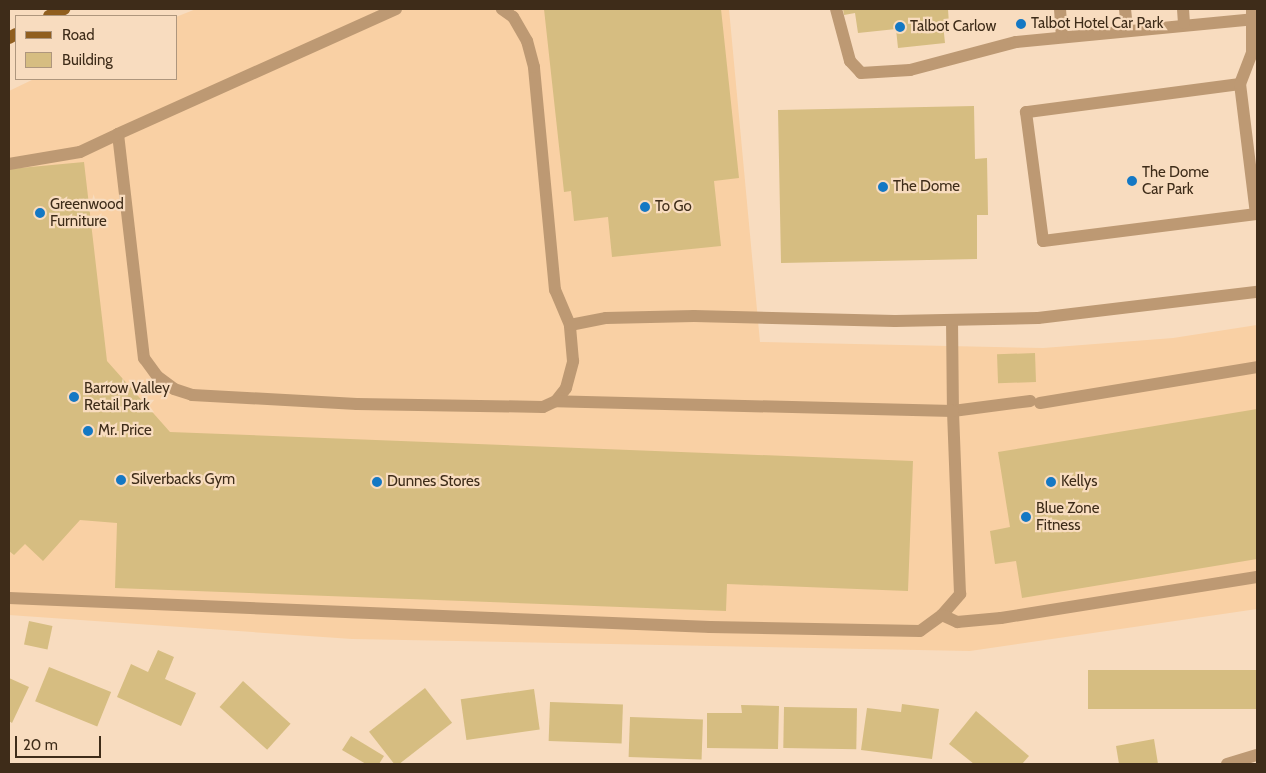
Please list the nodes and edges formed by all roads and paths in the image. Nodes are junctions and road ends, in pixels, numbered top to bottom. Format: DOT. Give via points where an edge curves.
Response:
graph roads {
  1 [pos="64,9"];
  2 [pos="396,9"];
  3 [pos="502,9"];
  4 [pos="836,9"];
  5 [pos="1060,9"];
  6 [pos="1125,9"];
  7 [pos="1183,9"];
  8 [pos="1252,14"];
  9 [pos="52,15"];
  10 [pos="1184,23"];
  11 [pos="1127,29"];
  12 [pos="1062,37"];
  13 [pos="1240,84"];
  14 [pos="118,134"];
  15 [pos="9,164"];
  16 [pos="1257,292"];
  17 [pos="952,320"];
  18 [pos="570,325"];
  19 [pos="1257,367"];
  20 [pos="556,401"];
  21 [pos="953,411"];
  22 [pos="1257,577"];
  23 [pos="9,598"];
  24 [pos="942,615"];
  25 [pos="1257,755"];
  26 [pos="1227,764"];
  1 -- 9 [label="main road"];
  2 -- 14 [label="street"];
  3 -- 18 [label="street" via="513,17 527,41 534,67 555,290"];
  4 -- 12 [label="street" via="850,61 861,72 910,70 1016,42"];
  5 -- 12 [label="street"];
  6 -- 11 [label="street"];
  7 -- 10 [label="street"];
  8 -- 10 [label="street"];
  8 -- 13 [label="street" via="1252,52"];
  10 -- 11 [label="street"];
  11 -- 12 [label="street"];
  13 -- 13 [label="street" via="1256,214 1043,241 1026,112"];
  14 -- 15 [label="street" via="80,152"];
  14 -- 20 [label="street" via="144,358 157,376 174,389 192,395 357,404 543,407"];
  16 -- 17 [label="street" via="1038,318"];
  17 -- 18 [label="street" via="694,316 606,318"];
  17 -- 21 [label="street"];
  18 -- 20 [label="street" via="573,361 566,388"];
  19 -- 21 [label="street" via="1035,402"];
  20 -- 21 [label="street"];
  21 -- 24 [label="street" via="960,594"];
  22 -- 24 [label="street" via="1000,618 958,622"];
  23 -- 24 [label="street" via="710,627 920,630"];
  25 -- 26 [label="street"];
}
